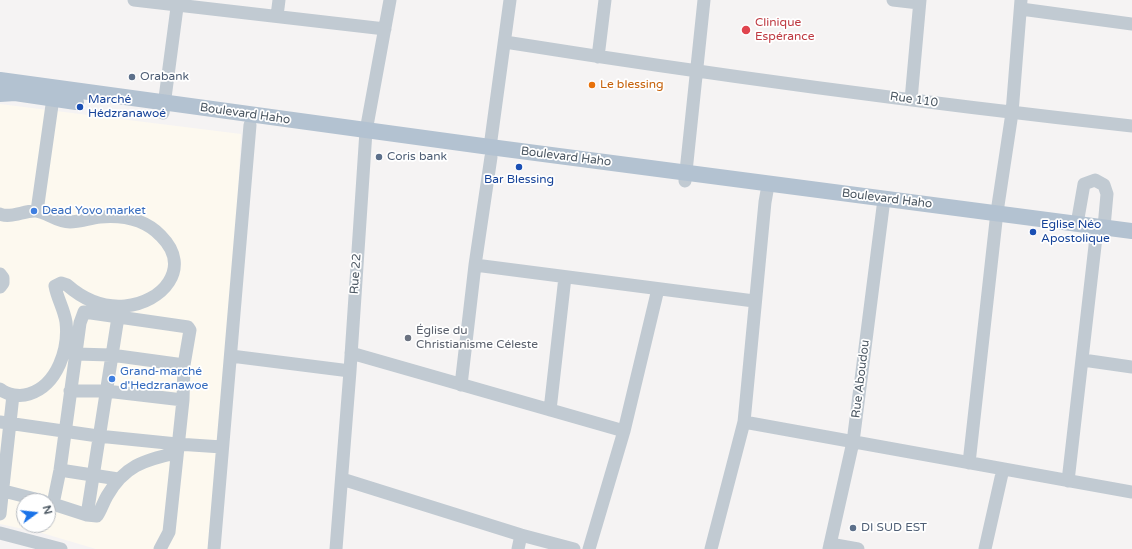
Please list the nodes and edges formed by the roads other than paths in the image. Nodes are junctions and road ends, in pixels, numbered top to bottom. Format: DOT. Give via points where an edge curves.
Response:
graph roads {
  1 [pos="134,0"];
  2 [pos="280,0"];
  3 [pos="390,0"];
  4 [pos="510,0"];
  5 [pos="605,0"];
  6 [pos="704,0"];
  7 [pos="893,0"];
  8 [pos="920,1"];
  9 [pos="178,2"];
  10 [pos="1021,4"];
  11 [pos="278,16"];
  12 [pos="1132,24"];
  13 [pos="385,29"];
  14 [pos="505,42"];
  15 [pos="598,57"];
  16 [pos="696,70"];
  17 [pos="0,80"];
  18 [pos="0,94"];
  19 [pos="53,98"];
  20 [pos="911,100"];
  21 [pos="164,108"];
  22 [pos="1012,113"];
  23 [pos="250,125"];
  24 [pos="1132,126"];
  25 [pos="366,136"];
  26 [pos="491,152"];
  27 [pos="685,176"];
  28 [pos="767,192"];
  29 [pos="883,207"];
  30 [pos="36,211"];
  31 [pos="0,214"];
  32 [pos="996,218"];
  33 [pos="1078,224"];
  34 [pos="1132,231"];
  35 [pos="1100,232"];
  36 [pos="1132,242"];
  37 [pos="475,265"];
  38 [pos="0,274"];
  39 [pos="565,277"];
  40 [pos="0,287"];
  41 [pos="658,289"];
  42 [pos="754,301"];
  43 [pos="118,317"];
  44 [pos="351,353"];
  45 [pos="76,354"];
  46 [pos="111,355"];
  47 [pos="231,356"];
  48 [pos="1083,360"];
  49 [pos="184,365"];
  50 [pos="1132,367"];
  51 [pos="350,371"];
  52 [pos="461,385"];
  53 [pos="0,389"];
  54 [pos="70,391"];
  55 [pos="106,391"];
  56 [pos="13,395"];
  57 [pos="183,400"];
  58 [pos="550,410"];
  59 [pos="744,422"];
  60 [pos="5,423"];
  61 [pos="64,431"];
  62 [pos="624,431"];
  63 [pos="98,436"];
  64 [pos="853,442"];
  65 [pos="222,447"];
  66 [pos="177,449"];
  67 [pos="969,463"];
  68 [pos="1003,469"];
  69 [pos="60,470"];
  70 [pos="93,475"];
  71 [pos="118,479"];
  72 [pos="342,479"];
  73 [pos="1068,481"];
  74 [pos="2,490"];
  75 [pos="1132,492"];
  76 [pos="51,493"];
  77 [pos="16,494"];
  78 [pos="56,505"];
  79 [pos="0,514"];
  80 [pos="87,515"];
  81 [pos="0,533"];
  82 [pos="521,535"];
  83 [pos="830,546"];
  84 [pos="61,549"];
  85 [pos="160,549"];
  86 [pos="214,549"];
  87 [pos="336,549"];
  88 [pos="518,549"];
  89 [pos="574,549"];
  90 [pos="590,549"];
  91 [pos="711,549"];
  92 [pos="858,549"];
  93 [pos="985,549"];
  1 -- 9 [label="street"];
  2 -- 11 [label="street"];
  3 -- 13 [label="street, Rue 22"];
  4 -- 14 [label="street"];
  5 -- 15 [label="street"];
  6 -- 16 [label="street"];
  7 -- 8 [label="street"];
  8 -- 20 [label="street"];
  9 -- 11 [label="street"];
  9 -- 21 [label="street"];
  10 -- 12 [label="street"];
  10 -- 22 [label="street"];
  11 -- 13 [label="street"];
  13 -- 25 [label="street, Rue 22"];
  14 -- 15 [label="street, Rue 110"];
  14 -- 26 [label="street"];
  15 -- 16 [label="street, Rue 110"];
  16 -- 20 [label="street, Rue 110"];
  16 -- 27 [label="street"];
  17 -- 21 [label="main road, Boulevard Haho"];
  18 -- 19 [label="main road, Boulevard Haho" via="15,93"];
  19 -- 21 [label="main road, Boulevard Haho"];
  19 -- 30 [label="street"];
  20 -- 22 [label="street, Rue 110"];
  21 -- 23 [label="main road, Boulevard Haho"];
  21 -- 25 [label="main road, Boulevard Haho"];
  22 -- 24 [label="street, Rue 110"];
  22 -- 32 [label="street"];
  23 -- 25 [label="main road, Boulevard Haho"];
  23 -- 47 [label="street"];
  25 -- 26 [label="main road, Boulevard Haho"];
  25 -- 44 [label="street, Rue 22"];
  26 -- 27 [label="main road, Boulevard Haho"];
  26 -- 37 [label="street"];
  27 -- 28 [label="main road, Boulevard Haho"];
  27 -- 32 [label="main road, Boulevard Haho"];
  28 -- 29 [label="main road, Boulevard Haho"];
  28 -- 42 [label="street"];
  29 -- 32 [label="main road, Boulevard Haho"];
  29 -- 64 [label="street, Rue Aboudou"];
  30 -- 31 [label="street"];
  30 -- 56 [label="street" via="57,221 70,222 100,217 134,219 149,226 173,250 175,267 169,283 156,294 125,306 92,302 78,295 68,284 61,283 56,286 66,321 66,339 56,372 31,394"];
  32 -- 33 [label="main road, Boulevard Haho"];
  32 -- 35 [label="main road, Boulevard Haho"];
  32 -- 67 [label="street"];
  33 -- 35 [label="main road, Boulevard Haho"];
  33 -- 35 [label="street" via="1084,184 1095,180 1104,185 1107,194"];
  34 -- 35 [label="main road, Boulevard Haho"];
  35 -- 36 [label="main road, Boulevard Haho"];
  35 -- 48 [label="street"];
  37 -- 39 [label="street"];
  37 -- 52 [label="street"];
  38 -- 40 [label="street" via="3,278"];
  39 -- 41 [label="street"];
  39 -- 58 [label="street"];
  41 -- 42 [label="street"];
  41 -- 62 [label="street"];
  42 -- 59 [label="street"];
  43 -- 45 [label="street" via="84,312"];
  43 -- 46 [label="street"];
  43 -- 49 [label="street" via="188,327 190,334"];
  44 -- 51 [label="street, Rue 22"];
  44 -- 52 [label="street"];
  45 -- 46 [label="street"];
  45 -- 54 [label="street"];
  46 -- 49 [label="street"];
  46 -- 55 [label="street"];
  47 -- 51 [label="street"];
  47 -- 65 [label="street"];
  48 -- 50 [label="street"];
  48 -- 73 [label="street"];
  49 -- 57 [label="street"];
  51 -- 72 [label="street, Rue 22"];
  52 -- 58 [label="street"];
  53 -- 56 [label="street"];
  54 -- 55 [label="street"];
  54 -- 61 [label="street"];
  55 -- 57 [label="street"];
  55 -- 63 [label="street"];
  56 -- 60 [label="street"];
  57 -- 66 [label="street"];
  58 -- 62 [label="street"];
  59 -- 64 [label="street"];
  59 -- 91 [label="street"];
  60 -- 61 [label="street"];
  60 -- 74 [label="street"];
  61 -- 63 [label="street"];
  61 -- 69 [label="street"];
  62 -- 90 [label="street"];
  63 -- 66 [label="street"];
  63 -- 70 [label="street"];
  64 -- 67 [label="street"];
  64 -- 83 [label="street, Rue Aboudou"];
  65 -- 66 [label="street"];
  65 -- 86 [label="street"];
  66 -- 71 [label="street" via="144,461"];
  66 -- 85 [label="street" via="169,532"];
  67 -- 68 [label="street"];
  68 -- 73 [label="street"];
  68 -- 93 [label="street"];
  69 -- 70 [label="street"];
  69 -- 76 [label="street"];
  70 -- 71 [label="street"];
  70 -- 80 [label="street"];
  71 -- 80 [label="street" via="97,516"];
  72 -- 82 [label="street"];
  72 -- 87 [label="street, Rue 22"];
  73 -- 75 [label="street"];
  74 -- 77 [label="street"];
  74 -- 79 [label="street"];
  78 -- 80 [label="street"];
  81 -- 84 [label="street"];
  82 -- 88 [label="street"];
  82 -- 89 [label="street"];
  83 -- 92 [label="street"];
}
